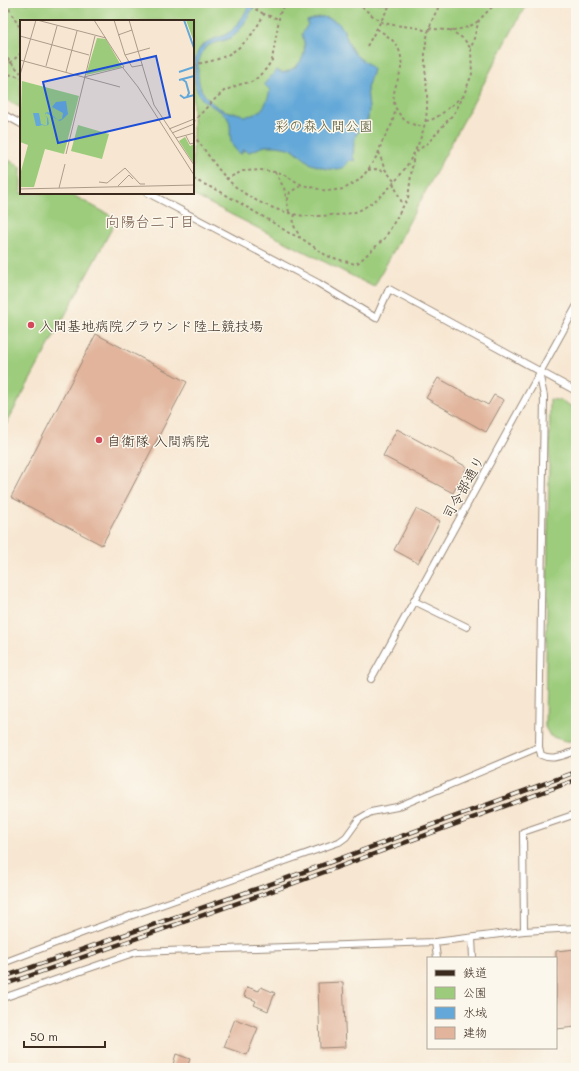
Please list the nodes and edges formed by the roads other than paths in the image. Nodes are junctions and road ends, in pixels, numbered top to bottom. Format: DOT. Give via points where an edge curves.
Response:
graph roads {
  1 [pos="3,114"];
  2 [pos="20,123"];
  3 [pos="150,194"];
  4 [pos="576,307"];
  5 [pos="540,372"];
  6 [pos="576,391"];
  7 [pos="414,601"];
  8 [pos="467,627"];
  9 [pos="371,679"];
  10 [pos="539,747"];
  11 [pos="576,751"];
  12 [pos="576,814"];
  13 [pos="576,928"];
  14 [pos="524,931"];
  15 [pos="472,938"];
  16 [pos="435,942"];
  17 [pos="437,957"];
  18 [pos="473,957"];
  19 [pos="3,963"];
  20 [pos="3,998"];
  1 -- 2 [label="lane"];
  3 -- 5 [label="lane" via="318,283 376,318 389,288"];
  4 -- 5 [label="lane, 司令部通り"];
  5 -- 6 [label="lane"];
  5 -- 7 [label="lane, 司令部通り"];
  5 -- 10 [label="lane" via="544,396"];
  7 -- 8 [label="lane"];
  7 -- 9 [label="lane, 司令部通り"];
  10 -- 11 [label="lane" via="541,754 550,758"];
  10 -- 19 [label="lane" via="397,807 371,812 359,819 346,837 339,842"];
  12 -- 14 [label="lane" via="523,832"];
  13 -- 14 [label="lane"];
  14 -- 15 [label="lane"];
  15 -- 16 [label="lane"];
  15 -- 18 [label="lane"];
  16 -- 17 [label="lane"];
  16 -- 20 [label="lane" via="136,952"];
}
